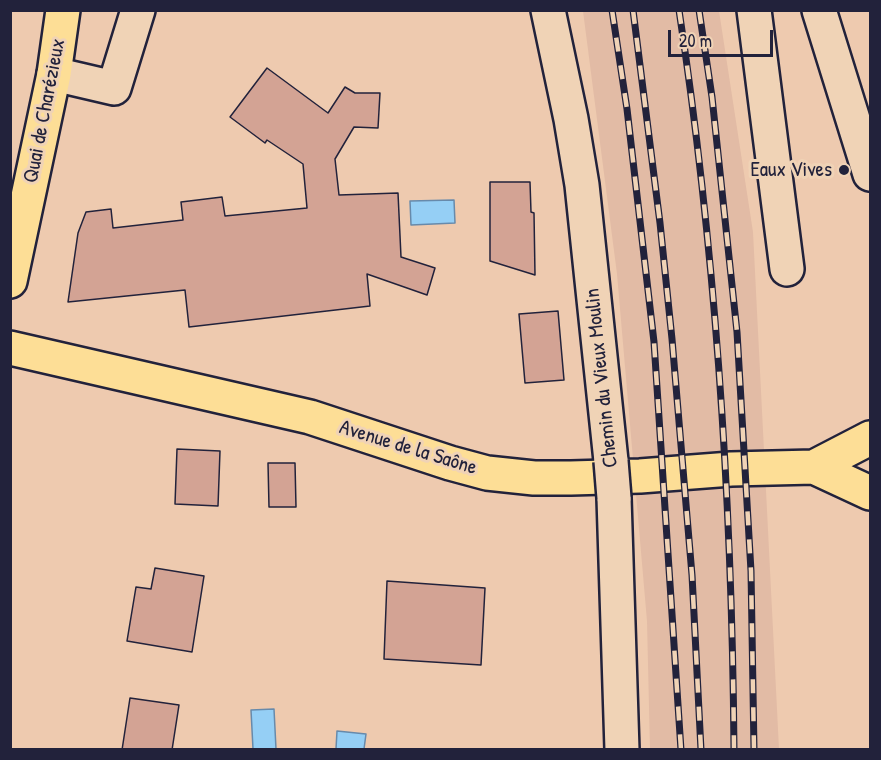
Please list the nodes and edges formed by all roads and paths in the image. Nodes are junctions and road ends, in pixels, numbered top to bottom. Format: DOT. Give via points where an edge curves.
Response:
graph roads {
  1 [pos="63,10"];
  2 [pos="138,10"];
  3 [pos="548,10"];
  4 [pos="754,10"];
  5 [pos="819,10"];
  6 [pos="54,74"];
  7 [pos="870,174"];
  8 [pos="787,269"];
  9 [pos="10,281"];
  10 [pos="10,348"];
  11 [pos="870,438"];
  12 [pos="814,467"];
  13 [pos="870,493"];
  14 [pos="622,750"];
  1 -- 6 [label="main road, Quai de Charézieux"];
  2 -- 6 [label="street" via="114,88"];
  3 -- 14 [label="street, Chemin du Vieux Moulin, bridge" via="582,185 611,461"];
  4 -- 8 [label="street"];
  5 -- 7 [label="street"];
  6 -- 9 [label="main road, Quai de Charézieux"];
  10 -- 12 [label="main road, Avenue de la Saône" via="310,417 487,472 571,478"];
  11 -- 12 [label="main road, Avenue de la Saône"];
  12 -- 13 [label="main road, Avenue de la Saône"];
}
